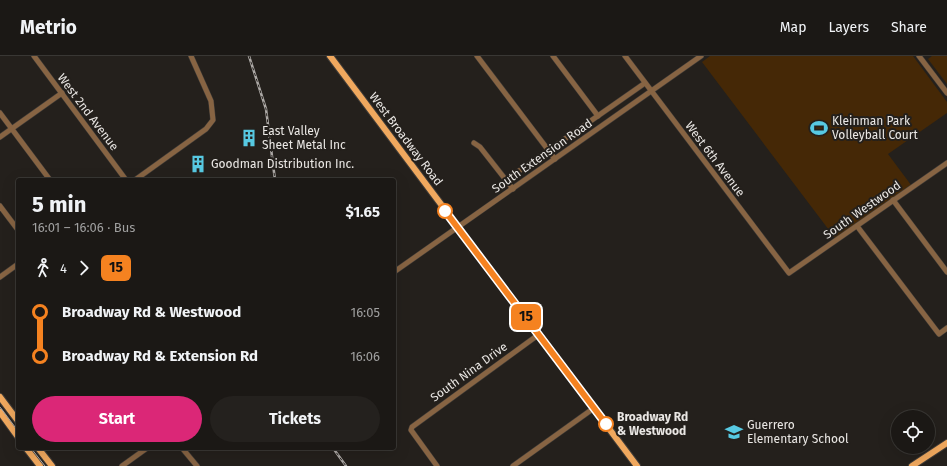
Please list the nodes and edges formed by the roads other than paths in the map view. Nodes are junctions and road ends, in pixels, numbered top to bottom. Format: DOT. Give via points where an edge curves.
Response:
graph roads {
  1 [pos="34,56"];
  2 [pos="191,56"];
  3 [pos="330,56"];
  4 [pos="477,56"];
  5 [pos="553,56"];
  6 [pos="625,56"];
  7 [pos="919,56"];
  8 [pos="699,57"];
  9 [pos="646,83"];
  10 [pos="652,91"];
  11 [pos="62,93"];
  12 [pos="947,93"];
  13 [pos="0,113"];
  14 [pos="598,116"];
  15 [pos="12,129"];
  16 [pos="0,137"];
  17 [pos="474,143"];
  18 [pos="548,150"];
  19 [pos="555,159"];
  20 [pos="947,163"];
  21 [pos="49,178"];
  22 [pos="125,178"];
  23 [pos="138,178"];
  24 [pos="506,180"];
  25 [pos="513,188"];
  26 [pos="893,200"];
  27 [pos="0,206"];
  28 [pos="858,226"];
  29 [pos="16,227"];
  30 [pos="457,227"];
  31 [pos="16,265"];
  32 [pos="396,271"];
  33 [pos="947,272"];
  34 [pos="789,273"];
  35 [pos="0,277"];
  36 [pos="947,328"];
  37 [pos="538,335"];
  38 [pos="0,397"];
  39 [pos="594,408"];
  40 [pos="0,412"];
  41 [pos="16,418"];
  42 [pos="16,434"];
  43 [pos="947,443"];
  44 [pos="28,450"];
  45 [pos="40,450"];
  46 [pos="144,450"];
  47 [pos="184,450"];
  48 [pos="40,466"];
  49 [pos="52,466"];
  50 [pos="122,466"];
  51 [pos="197,466"];
  52 [pos="437,466"];
  53 [pos="513,466"];
  54 [pos="637,466"];
  55 [pos="912,466"];
  1 -- 11 [label="street, West 2nd Avenue"];
  2 -- 23 [label="street" via="211,101 213,120 206,129"];
  3 -- 30 [label="main road, West Broadway Road"];
  4 -- 18 [label="street"];
  5 -- 14 [label="street"];
  6 -- 9 [label="street, West 6th Avenue"];
  7 -- 12 [label="street"];
  8 -- 10 [label="street, South Extension Road"];
  9 -- 10 [label="street, West 6th Avenue"];
  9 -- 14 [label="street, South Extension Road"];
  10 -- 19 [label="street, South Extension Road"];
  10 -- 34 [label="street, West 6th Avenue"];
  11 -- 15 [label="street"];
  11 -- 22 [label="street, West 2nd Avenue"];
  13 -- 15 [label="street"];
  14 -- 18 [label="street, South Extension Road"];
  15 -- 16 [label="street"];
  15 -- 21 [label="street"];
  17 -- 24 [label="street" via="480,146"];
  18 -- 19 [label="street"];
  18 -- 24 [label="street, South Extension Road"];
  19 -- 25 [label="street, South Extension Road"];
  20 -- 26 [label="street, South Westwood"];
  24 -- 25 [label="street"];
  25 -- 30 [label="street, South Extension Road"];
  26 -- 28 [label="street, South Westwood"];
  26 -- 33 [label="street"];
  27 -- 29 [label="street"];
  28 -- 34 [label="street, South Westwood"];
  28 -- 36 [label="street" via="939,334"];
  30 -- 32 [label="street, South Extension Road"];
  30 -- 37 [label="main road, West Broadway Road"];
  31 -- 35 [label="street"];
  37 -- 39 [label="main road, West Broadway Road"];
  37 -- 52 [label="street, South Nina Drive" via="412,427 411,430"];
  38 -- 41 [label="main road"];
  39 -- 53 [label="street"];
  39 -- 54 [label="main road, West Broadway Road"];
  40 -- 42 [label="main road"];
  43 -- 55 [label="main road"];
  44 -- 48 [label="main road"];
  45 -- 49 [label="main road"];
  46 -- 50 [label="street"];
  47 -- 51 [label="street"];
}
